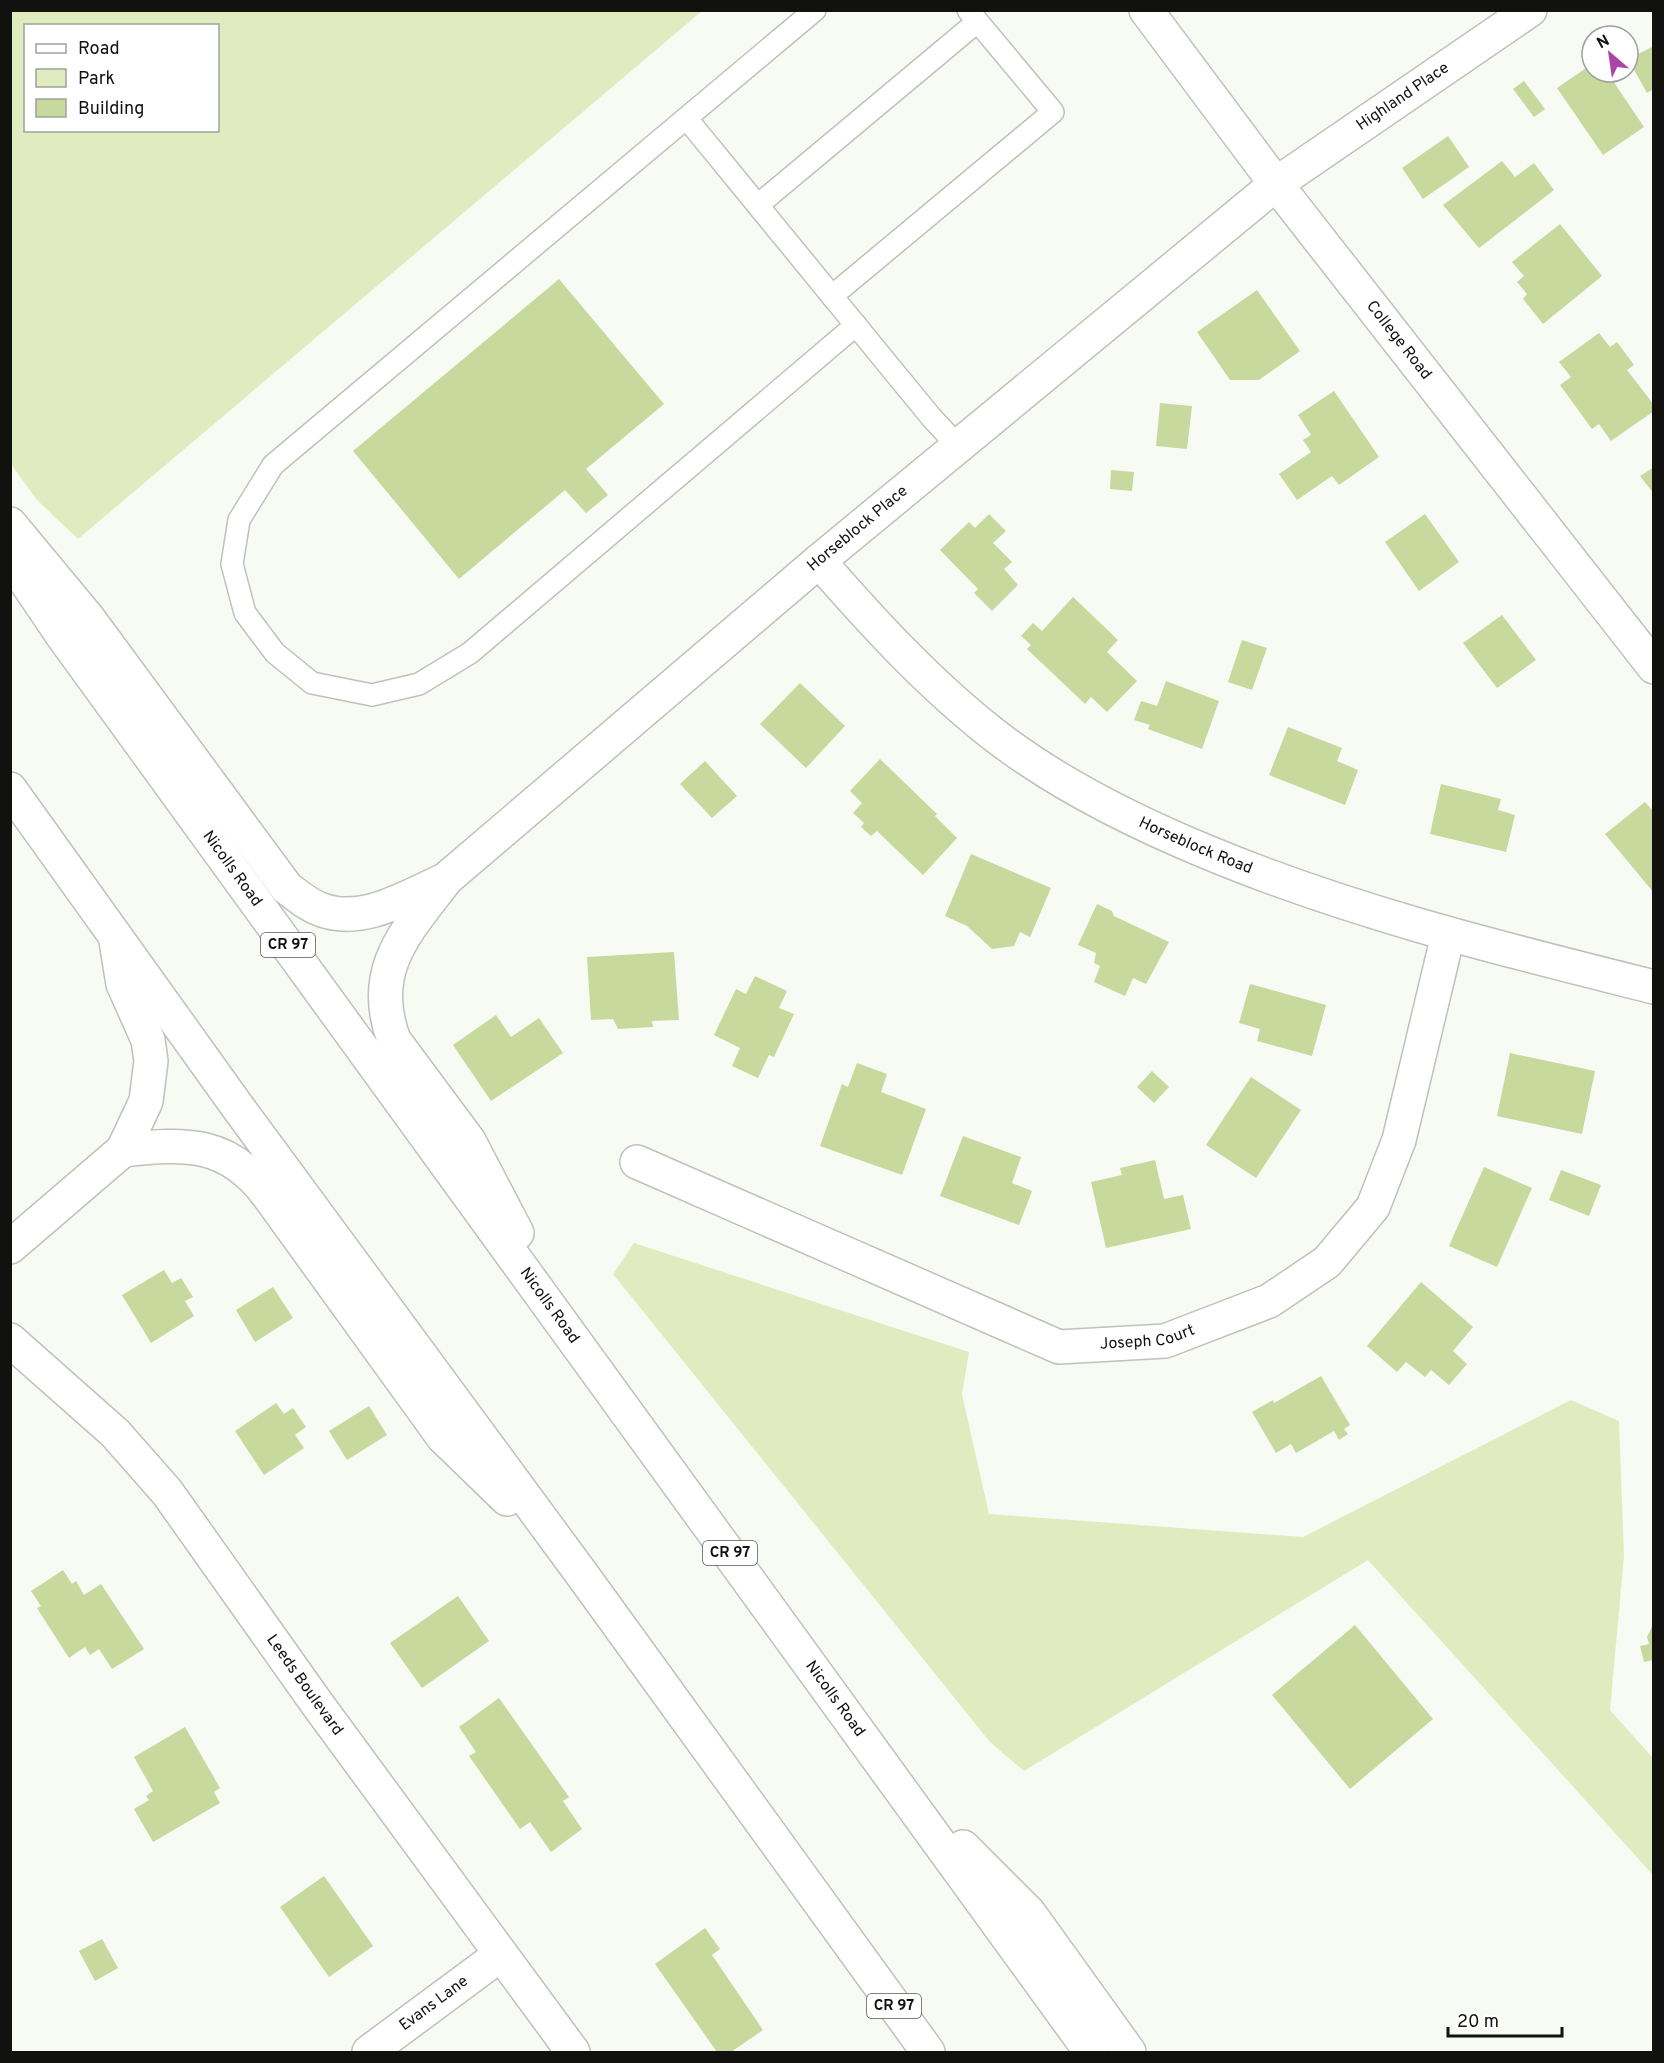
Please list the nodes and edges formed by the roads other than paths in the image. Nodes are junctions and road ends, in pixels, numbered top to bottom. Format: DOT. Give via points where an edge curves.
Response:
graph roads {
  1 [pos="815,10"];
  2 [pos="1146,10"];
  3 [pos="1530,10"];
  4 [pos="973,16"];
  5 [pos="687,118"];
  6 [pos="1276,184"];
  7 [pos="758,205"];
  8 [pos="832,296"];
  9 [pos="856,325"];
  10 [pos="958,446"];
  11 [pos="10,524"];
  12 [pos="10,558"];
  13 [pos="819,561"];
  14 [pos="1653,667"];
  15 [pos="10,789"];
  16 [pos="445,880"];
  17 [pos="114,932"];
  18 [pos="1448,935"];
  19 [pos="1653,987"];
  20 [pos="123,1150"];
  21 [pos="637,1162"];
  22 [pos="10,1247"];
  23 [pos="568,1331"];
  24 [pos="10,1340"];
  25 [pos="581,1573"];
  26 [pos="892,1776"];
  27 [pos="500,1955"];
  28 [pos="861,1959"];
  29 [pos="369,2052"];
  30 [pos="573,2052"];
  31 [pos="909,2052"];
  32 [pos="928,2052"];
  33 [pos="1091,2052"];
  34 [pos="1129,2052"];
  1 -- 5 [label="lane"];
  2 -- 6 [label="main road, College Road"];
  3 -- 6 [label="main road, Highland Place"];
  4 -- 7 [label="lane"];
  4 -- 8 [label="lane" via="1053,112"];
  5 -- 7 [label="lane"];
  5 -- 9 [label="lane" via="273,465 239,520 232,564 245,613 275,652 312,683 372,695 419,684 470,653"];
  6 -- 10 [label="main road, Horseblock Place"];
  6 -- 14 [label="main road, College Road"];
  7 -- 8 [label="lane"];
  8 -- 9 [label="lane"];
  9 -- 10 [label="lane"];
  10 -- 13 [label="main road, Horseblock Place"];
  11 -- 16 [label="main road" via="88,618 287,888 322,910 363,913"];
  12 -- 23 [label="main road, Nicolls Road / CR 97"];
  13 -- 16 [label="main road, Horseblock Place"];
  13 -- 18 [label="main road, Horseblock Road" via="949,695 993,734 1045,771 1166,835 1243,867"];
  15 -- 17 [label="main road, CR 97"];
  16 -- 23 [label="main road" via="398,942 385,986 388,1023 394,1040 469,1141"];
  17 -- 20 [label="main road" via="123,984 148,1040 151,1060 146,1101"];
  17 -- 25 [label="main road, CR 97" via="237,1106"];
  18 -- 19 [label="main road, Horseblock Road"];
  18 -- 21 [label="main road, Joseph Court" via="1399,1140 1373,1207 1327,1262 1269,1301 1165,1341 1059,1347"];
  20 -- 22 [label="main road"];
  20 -- 25 [label="main road" via="187,1145 209,1150 242,1166 268,1195 444,1437"];
  23 -- 26 [label="main road, Nicolls Road / CR 97"];
  24 -- 27 [label="main road, Leeds Boulevard" via="115,1433 167,1492"];
  25 -- 28 [label="main road, CR 97"];
  26 -- 33 [label="main road, Nicolls Road / CR 97"];
  26 -- 34 [label="main road" via="1029,1913"];
  27 -- 29 [label="main road, Evans Lane"];
  27 -- 30 [label="main road, Leeds Boulevard"];
  28 -- 31 [label="main road"];
  28 -- 32 [label="main road, CR 97"];
}
